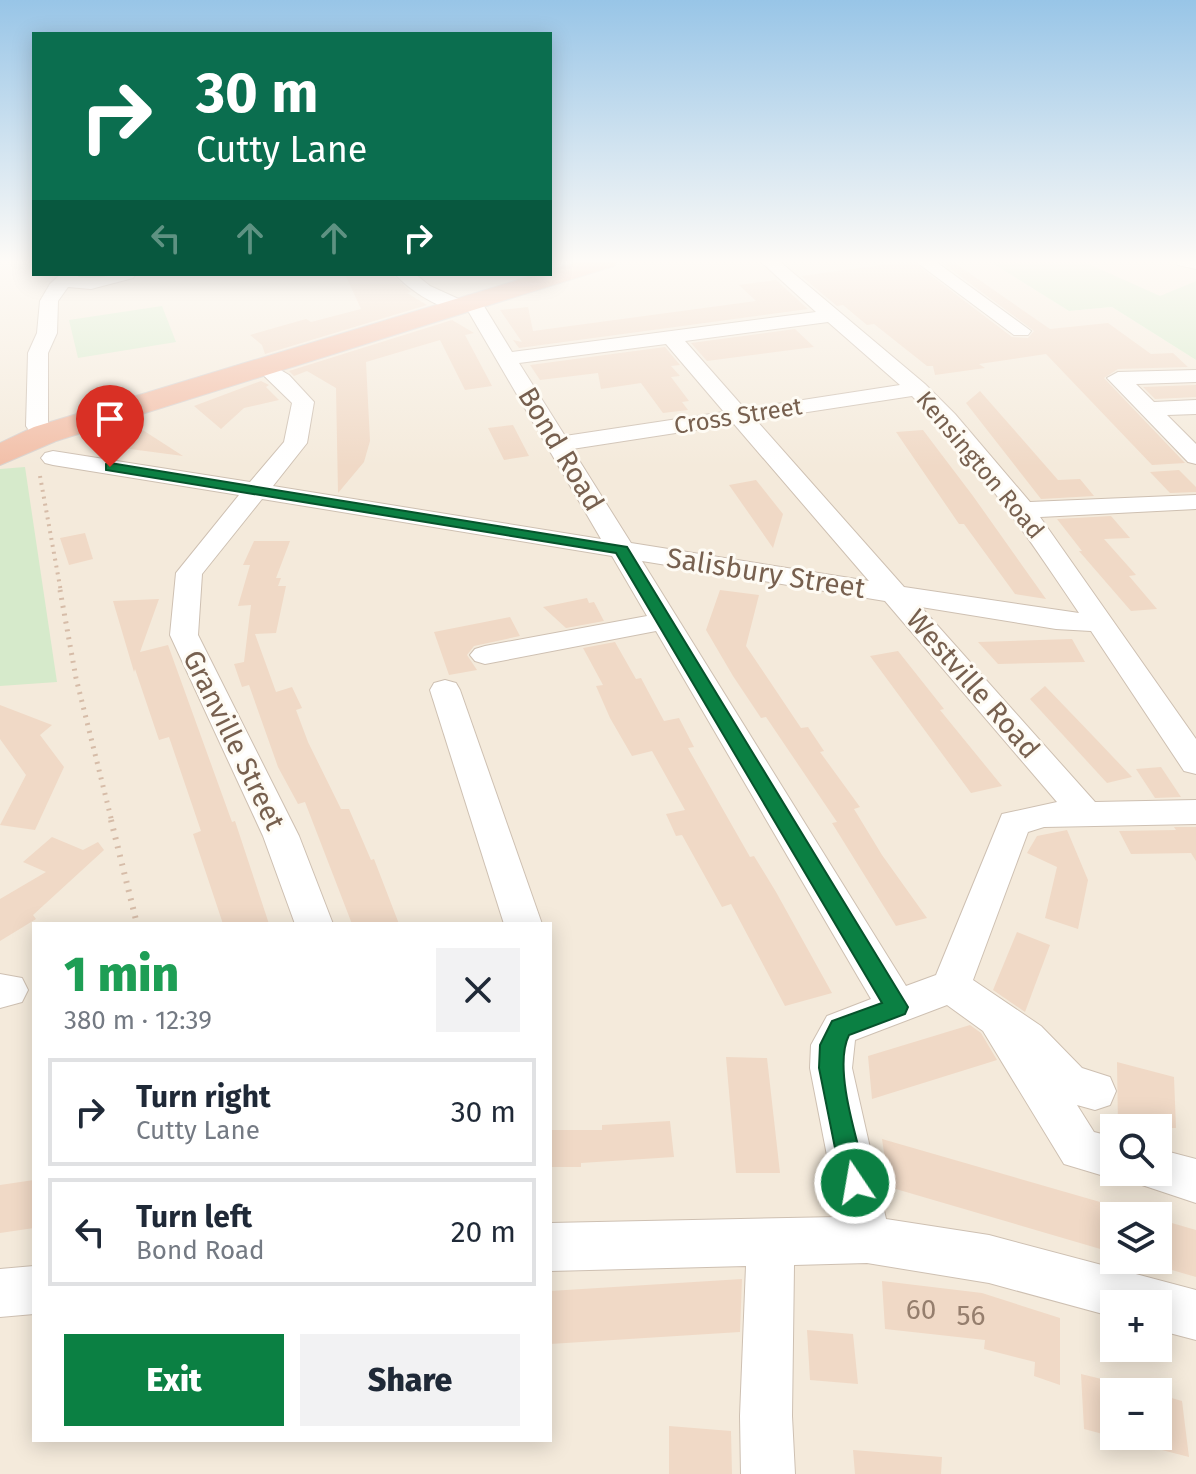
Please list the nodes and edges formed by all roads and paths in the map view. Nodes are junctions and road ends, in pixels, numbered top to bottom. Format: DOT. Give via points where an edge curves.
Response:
graph roads {
  1 [pos="47,330"];
  2 [pos="382,330"];
  3 [pos="485,330"];
  4 [pos="724,330"];
  5 [pos="851,330"];
  6 [pos="671,337"];
  7 [pos="507,359"];
  8 [pos="264,366"];
  9 [pos="1196,376"];
  10 [pos="917,389"];
  11 [pos="1196,407"];
  12 [pos="1148,409"];
  13 [pos="739,416"];
  14 [pos="558,444"];
  15 [pos="45,452"];
  16 [pos="0,455"];
  17 [pos="1196,457"];
  18 [pos="254,490"];
  19 [pos="1196,502"];
  20 [pos="1023,510"];
  21 [pos="622,550"];
  22 [pos="895,594"];
  23 [pos="665,621"];
  24 [pos="1101,623"];
  25 [pos="485,655"];
  26 [pos="445,690"];
  27 [pos="1196,763"];
  28 [pos="1196,812"];
  29 [pos="1086,814"];
  30 [pos="137,922"];
  31 [pos="313,922"];
  32 [pos="522,922"];
  33 [pos="951,986"];
  34 [pos="897,1007"];
  35 [pos="997,1018"];
  36 [pos="1095,1091"];
  37 [pos="1100,1154"];
  38 [pos="1172,1174"];
  39 [pos="1196,1181"];
  40 [pos="771,1240"];
  41 [pos="867,1240"];
  42 [pos="552,1247"];
  43 [pos="32,1290"];
  44 [pos="1104,1290"];
  45 [pos="0,1293"];
  46 [pos="1172,1308"];
  47 [pos="1196,1315"];
  48 [pos="768,1474"];
  1 -- 15 [label="street" via="38,353 37,426"];
  2 -- 8 [label="highway"];
  3 -- 7 [label="street, Bond Road"];
  4 -- 6 [label="street"];
  5 -- 10 [label="street, Kensington Road"];
  6 -- 7 [label="street"];
  6 -- 13 [label="street, Westville Road"];
  7 -- 14 [label="street, Bond Road"];
  8 -- 15 [label="highway"];
  8 -- 18 [label="street, Granville Street" via="303,402 295,443"];
  9 -- 12 [label="street" via="1118,378"];
  10 -- 13 [label="street, Cross Street"];
  10 -- 20 [label="street, Kensington Road"];
  11 -- 12 [label="street"];
  12 -- 17 [label="street"];
  13 -- 14 [label="street, Cross Street"];
  13 -- 22 [label="street, Westville Road"];
  14 -- 21 [label="street, Bond Road"];
  15 -- 16 [label="highway"];
  15 -- 18 [label="street, Salisbury Street"];
  15 -- 30 [label="path" via="76,678"];
  18 -- 21 [label="street, Salisbury Street"];
  18 -- 31 [label="street, Granville Street" via="189,573 184,635 281,836"];
  19 -- 20 [label="street"];
  20 -- 24 [label="street, Kensington Road"];
  21 -- 22 [label="street, Salisbury Street"];
  21 -- 23 [label="street, Bond Road"];
  22 -- 24 [label="street, Salisbury Street"];
  22 -- 29 [label="street, Westville Road"];
  23 -- 25 [label="street"];
  23 -- 34 [label="street, Bond Road"];
  24 -- 27 [label="street, Kensington Road"];
  26 -- 32 [label="street"];
  28 -- 29 [label="street"];
  29 -- 33 [label="street" via="1044,815 1014,823"];
  33 -- 34 [label="street"];
  33 -- 35 [label="street"];
  34 -- 41 [label="street" via="841,1028 832,1045 831,1068"];
  35 -- 36 [label="street" via="1026,1039 1069,1084"];
  35 -- 37 [label="street" via="1080,1149"];
  38 -- 39 [label="street"];
  40 -- 41 [label="street"];
  40 -- 42 [label="street"];
  40 -- 48 [label="street"];
  41 -- 44 [label="street" via="989,1259"];
  43 -- 45 [label="street"];
  46 -- 47 [label="street"];
}
